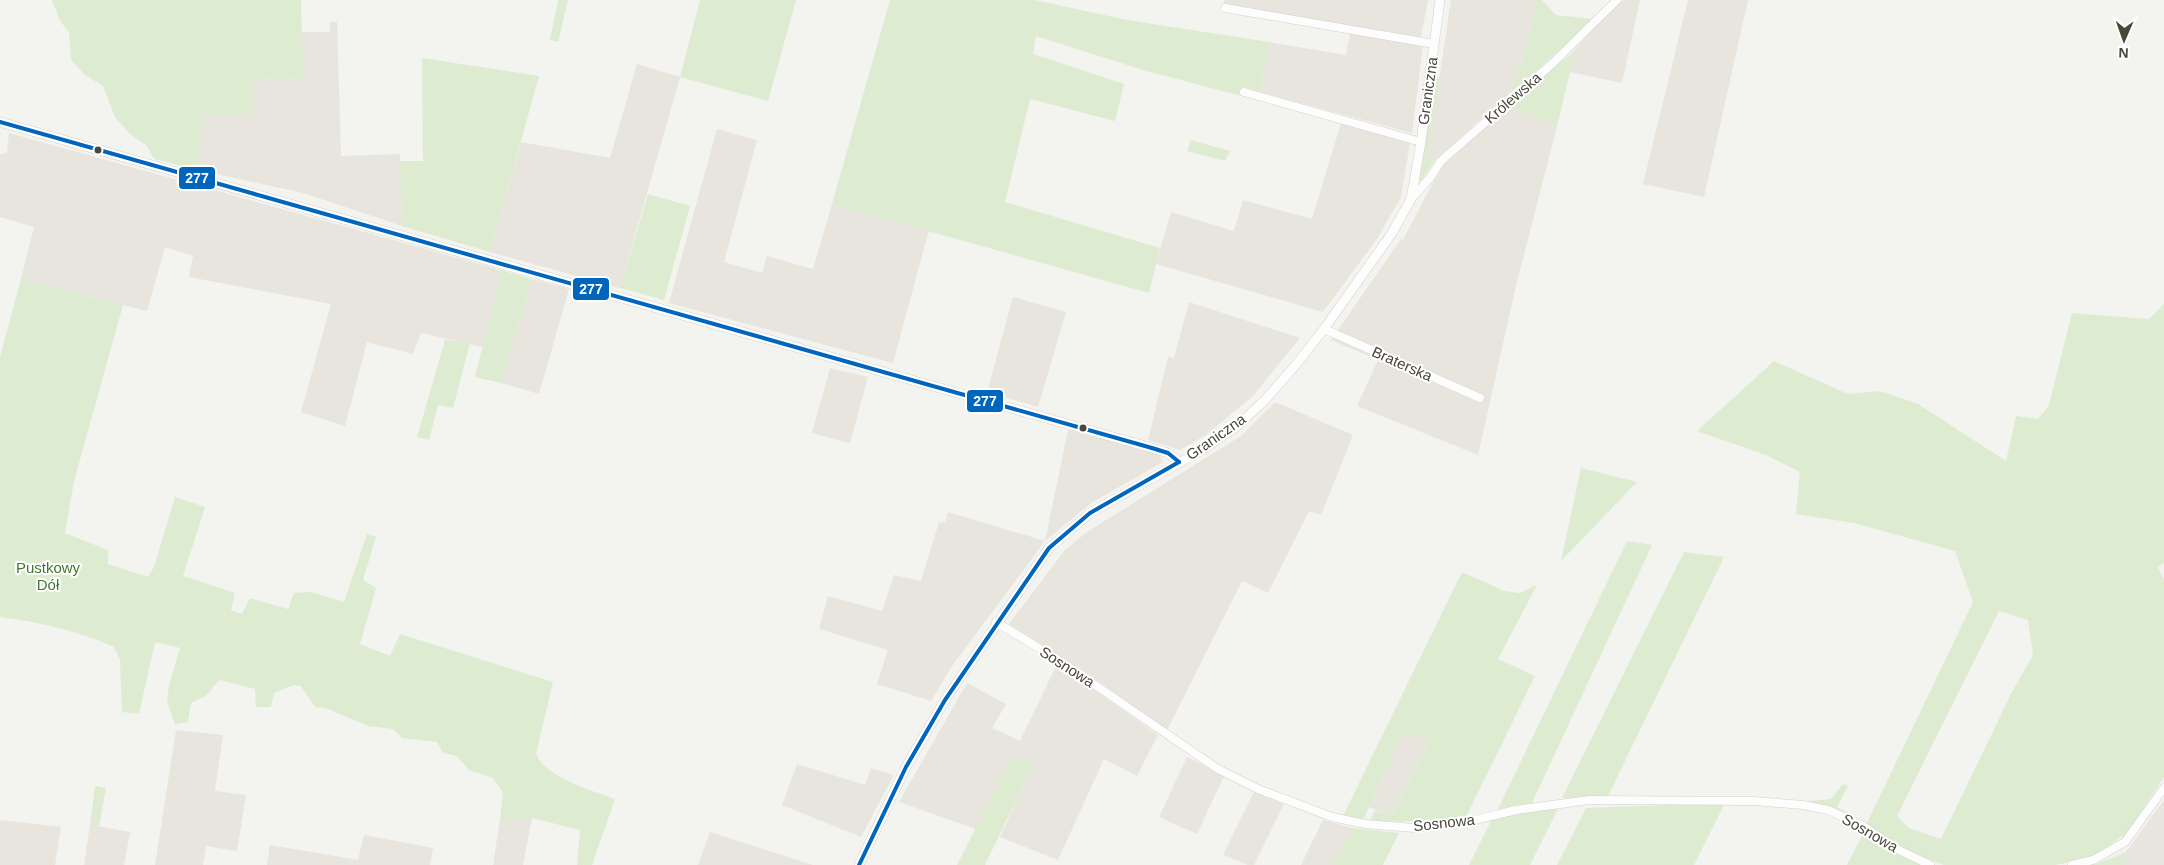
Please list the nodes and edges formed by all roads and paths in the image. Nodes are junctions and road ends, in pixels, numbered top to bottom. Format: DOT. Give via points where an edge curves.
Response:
graph roads {
  1 [pos="1440,0"];
  2 [pos="1617,0"];
  3 [pos="1226,8"];
  4 [pos="1434,44"];
  5 [pos="1244,92"];
  6 [pos="0,122"];
  7 [pos="1421,142"];
  8 [pos="1411,198"];
  9 [pos="1324,329"];
  10 [pos="1480,398"];
  11 [pos="1179,462"];
  12 [pos="996,622"];
  13 [pos="2164,788"];
  14 [pos="859,865"];
  15 [pos="1930,865"];
  16 [pos="2072,865"];
  1 -- 4 [label="street, Graniczna"];
  2 -- 8 [label="street, Królewska" via="1553,63 1441,161"];
  3 -- 4 [label="street"];
  4 -- 7 [label="street, Graniczna"];
  5 -- 7 [label="street"];
  6 -- 11 [label="street" via="1152,448 1168,453"];
  7 -- 8 [label="street, Graniczna"];
  8 -- 9 [label="street, Graniczna" via="1392,233"];
  9 -- 10 [label="street, Braterska"];
  9 -- 11 [label="street, Graniczna" via="1264,401 1236,427"];
  11 -- 12 [label="street, Graniczna" via="1090,513 1049,548"];
  12 -- 14 [label="street, Graniczna" via="906,768"];
  12 -- 15 [label="street, Sosnowa" via="1218,769 1258,789 1332,817 1365,824 1414,828 1462,823 1516,810 1589,800 1754,800 1803,804 1828,810 1865,827 1893,847"];
  13 -- 16 [label="street" via="2125,842 2092,860"];
}
